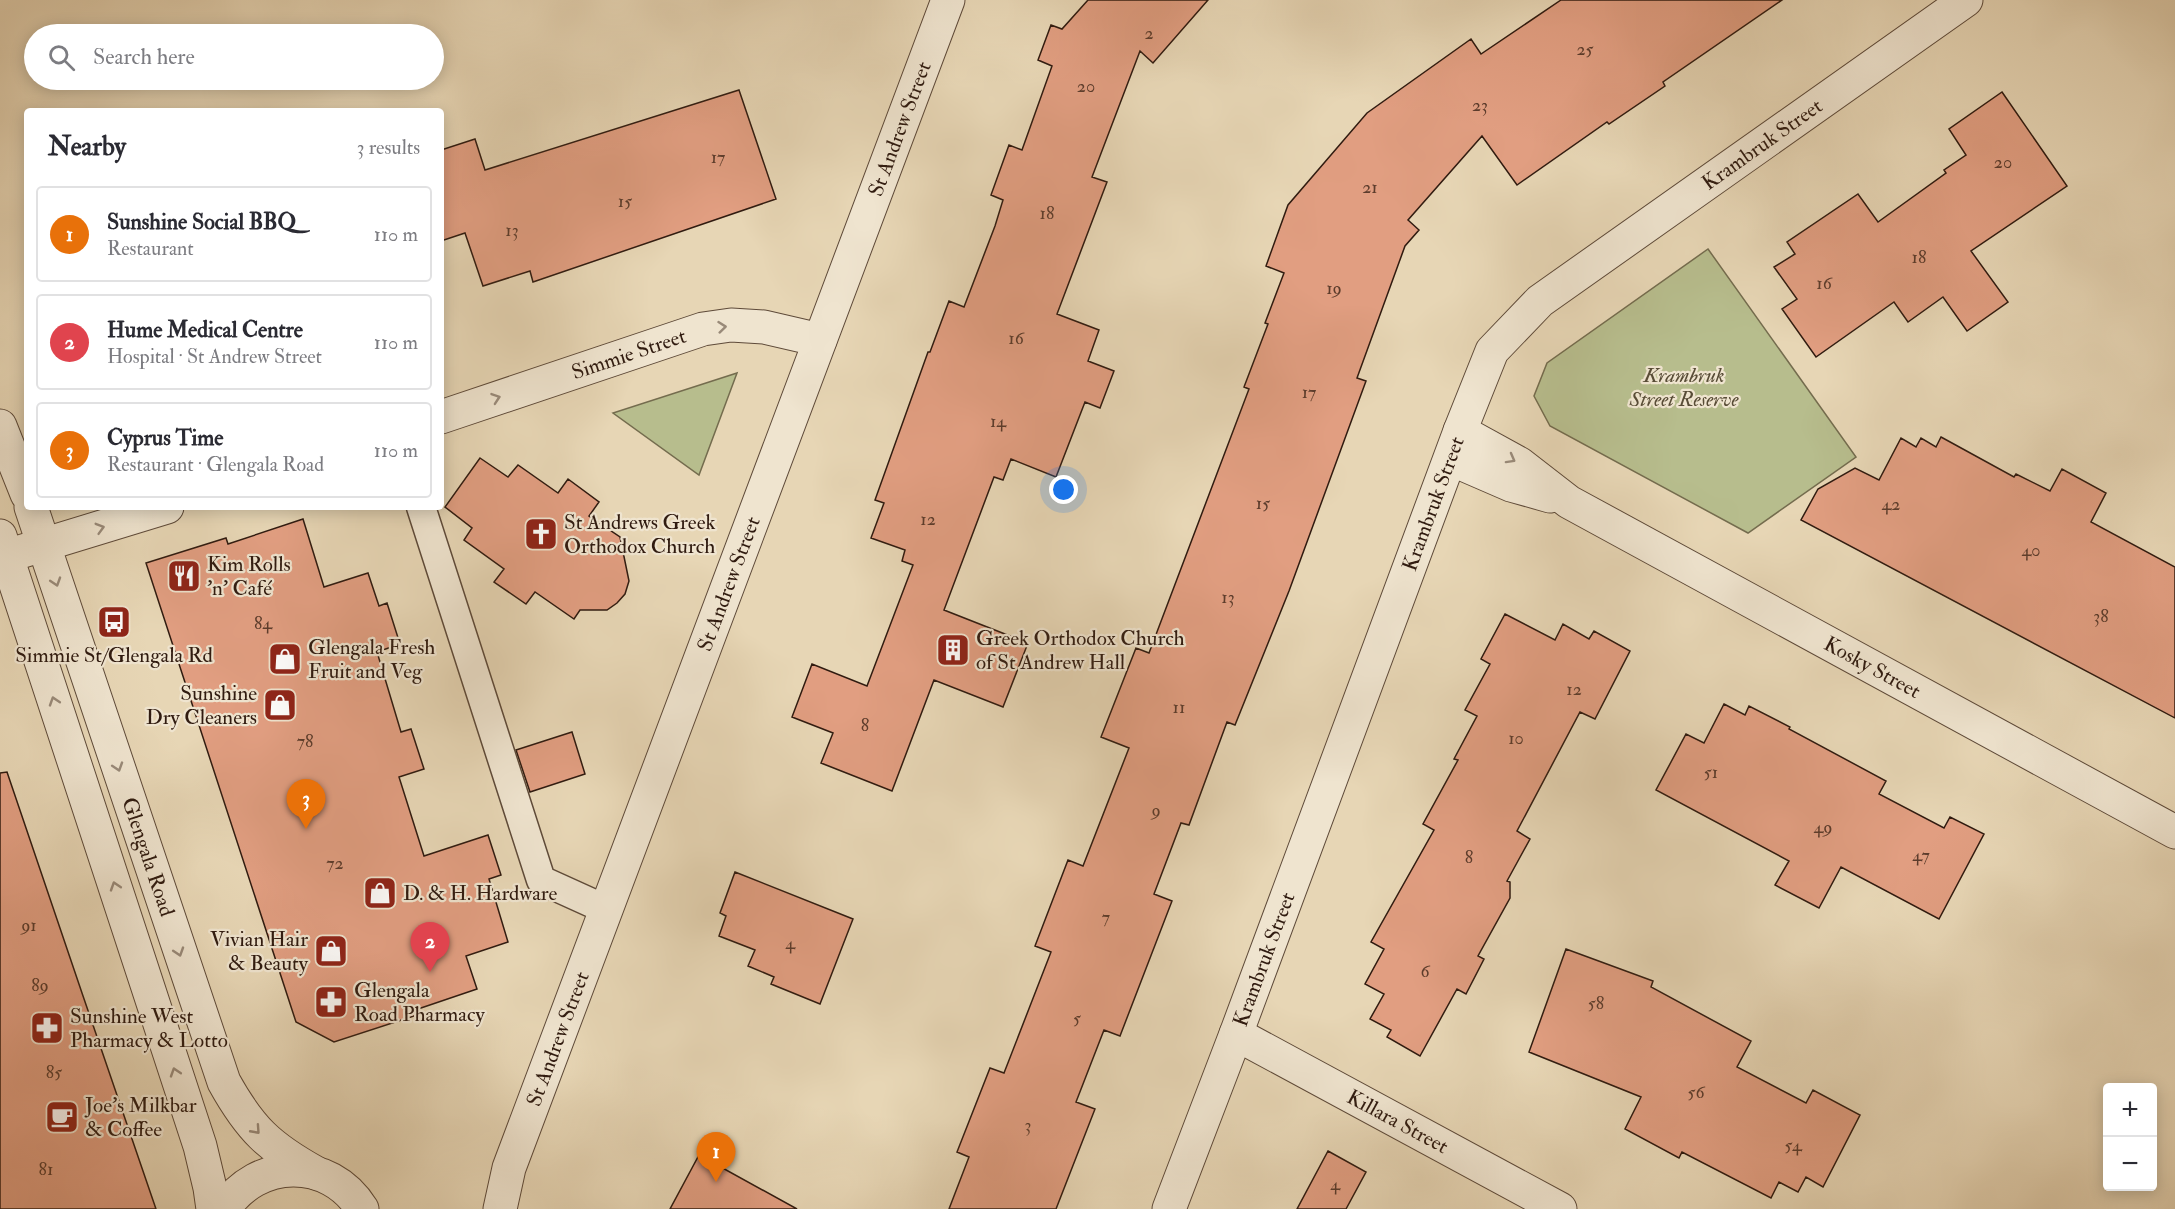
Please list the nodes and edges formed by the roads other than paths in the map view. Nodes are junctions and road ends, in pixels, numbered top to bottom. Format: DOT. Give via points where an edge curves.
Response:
graph roads {
  1 [pos="948,0"];
  2 [pos="1966,0"];
  3 [pos="820,340"];
  4 [pos="444,416"];
  5 [pos="0,426"];
  6 [pos="1456,445"];
  7 [pos="24,486"];
  8 [pos="32,510"];
  9 [pos="157,510"];
  10 [pos="422,510"];
  11 [pos="44,544"];
  12 [pos="2,550"];
  13 [pos="2175,832"];
  14 [pos="605,909"];
  15 [pos="1236,1034"];
  16 [pos="509,1168"];
  17 [pos="316,1173"];
  18 [pos="359,1204"];
  19 [pos="213,1209"];
  20 [pos="224,1209"];
  21 [pos="478,1209"];
  22 [pos="500,1209"];
  23 [pos="1169,1209"];
  24 [pos="1560,1209"];
  1 -- 3 [label="street, St Andrew Street"];
  2 -- 6 [label="street, Krambruk Street" via="1540,301 1492,351"];
  4 -- 3 [label="street, Simmie Street, one-way" via="703,329 764,327"];
  3 -- 14 [label="street, St Andrew Street"];
  5 -- 7 [label="street"];
  6 -- 13 [label="street, Kosky Street" via="1511,485 1569,502"];
  6 -- 15 [label="street, Krambruk Street"];
  8 -- 11 [label="street, Glengala Road"];
  11 -- 9 [label="street, one-way"];
  10 -- 14 [label="lane" via="541,880"];
  11 -- 12 [label="street"];
  11 -- 17 [label="street, Glengala Road, one-way" via="224,1082 240,1110 265,1140"];
  19 -- 12 [label="street, Glengala Road, one-way" via="200,1146"];
  14 -- 16 [label="street, St Andrew Street"];
  15 -- 23 [label="street, Krambruk Street"];
  15 -- 24 [label="street, Killara Street"];
  16 -- 21 [label="street, St Andrew Street"];
  16 -- 22 [label="street, St Andrew Street"];
  17 -- 18 [label="street, Glengala Road" via="341,1186"];
  17 -- 20 [label="street" via="286,1170 258,1178 245,1185"];
}
